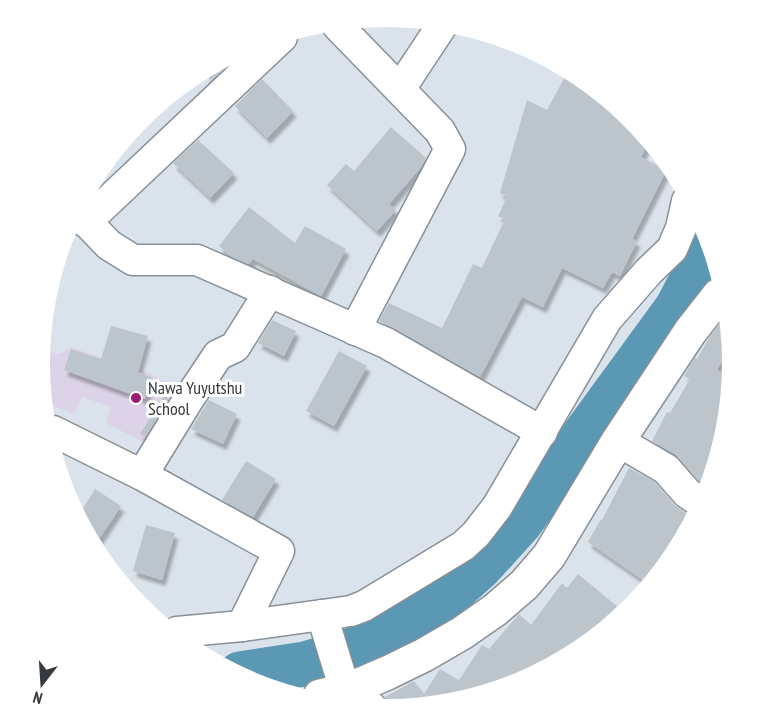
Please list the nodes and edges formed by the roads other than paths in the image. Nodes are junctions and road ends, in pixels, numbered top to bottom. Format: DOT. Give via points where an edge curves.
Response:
graph roads {
  1 [pos="342,30"];
  2 [pos="438,31"];
  3 [pos="270,48"];
  4 [pos="400,89"];
  5 [pos="685,210"];
  6 [pos="85,215"];
  7 [pos="83,218"];
  8 [pos="270,291"];
  9 [pos="716,299"];
  10 [pos="355,330"];
  11 [pos="542,432"];
  12 [pos="57,433"];
  13 [pos="618,441"];
  14 [pos="142,475"];
  15 [pos="694,497"];
  16 [pos="322,615"];
  17 [pos="242,626"];
  18 [pos="183,631"];
  19 [pos="345,691"];
  1 -- 4 [label="street"];
  2 -- 4 [label="street"];
  3 -- 6 [label="street"];
  4 -- 10 [label="street" via="440,131 450,149"];
  5 -- 11 [label="street" via="672,249 607,319"];
  7 -- 8 [label="street" via="109,245 133,260 197,260"];
  8 -- 10 [label="street"];
  8 -- 14 [label="street" via="235,347 218,354"];
  9 -- 13 [label="street"];
  10 -- 11 [label="street" via="386,343"];
  11 -- 16 [label="street" via="497,507 463,546 364,606"];
  12 -- 14 [label="street"];
  13 -- 15 [label="street" via="666,469"];
  13 -- 19 [label="street" via="549,556 524,585 462,633"];
  14 -- 17 [label="street" via="279,551"];
  16 -- 17 [label="street"];
  16 -- 19 [label="street"];
  17 -- 18 [label="street"];
}
